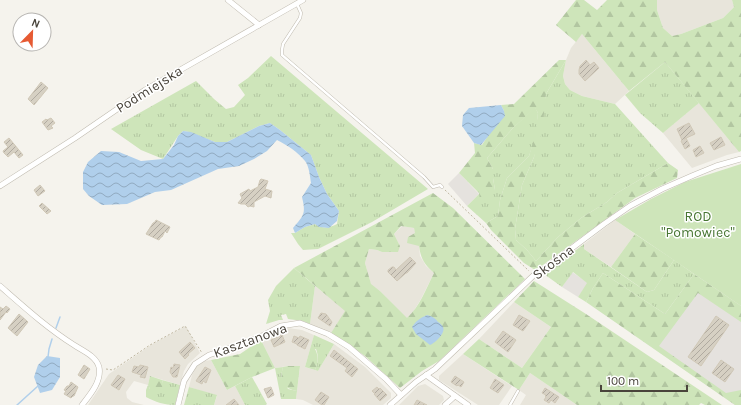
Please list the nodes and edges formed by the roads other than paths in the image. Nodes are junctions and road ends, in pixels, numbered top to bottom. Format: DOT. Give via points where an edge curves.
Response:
graph roads {
  1 [pos="228,0"];
  2 [pos="303,0"];
  3 [pos="297,4"];
  4 [pos="259,25"];
  5 [pos="741,159"];
  6 [pos="0,186"];
  7 [pos="442,187"];
  8 [pos="0,286"];
  9 [pos="426,375"];
  10 [pos="518,391"];
  11 [pos="401,395"];
  12 [pos="455,396"];
  13 [pos="82,405"];
  14 [pos="178,405"];
  15 [pos="390,405"];
  16 [pos="445,405"];
  17 [pos="468,405"];
  18 [pos="510,405"];
  1 -- 4 [label="street"];
  2 -- 3 [label="street, Podmiejska"];
  3 -- 4 [label="street, Podmiejska"];
  3 -- 7 [label="lane" via="301,13 300,18 283,44 282,55 433,187"];
  4 -- 6 [label="street, Podmiejska" via="145,90"];
  5 -- 9 [label="street, Skośna" via="714,166 662,189 604,224 534,276"];
  8 -- 13 [label="street" via="48,328 92,357 99,367 100,375 96,384"];
  9 -- 11 [label="street, Skośna"];
  9 -- 12 [label="street"];
  10 -- 18 [label="lane"];
  11 -- 14 [label="street, Kasztanowa" via="348,347 328,334 300,323 281,326 260,337 209,355 195,364 184,381"];
  11 -- 15 [label="street, Skośna"];
  12 -- 16 [label="street"];
  12 -- 17 [label="street"];
}
